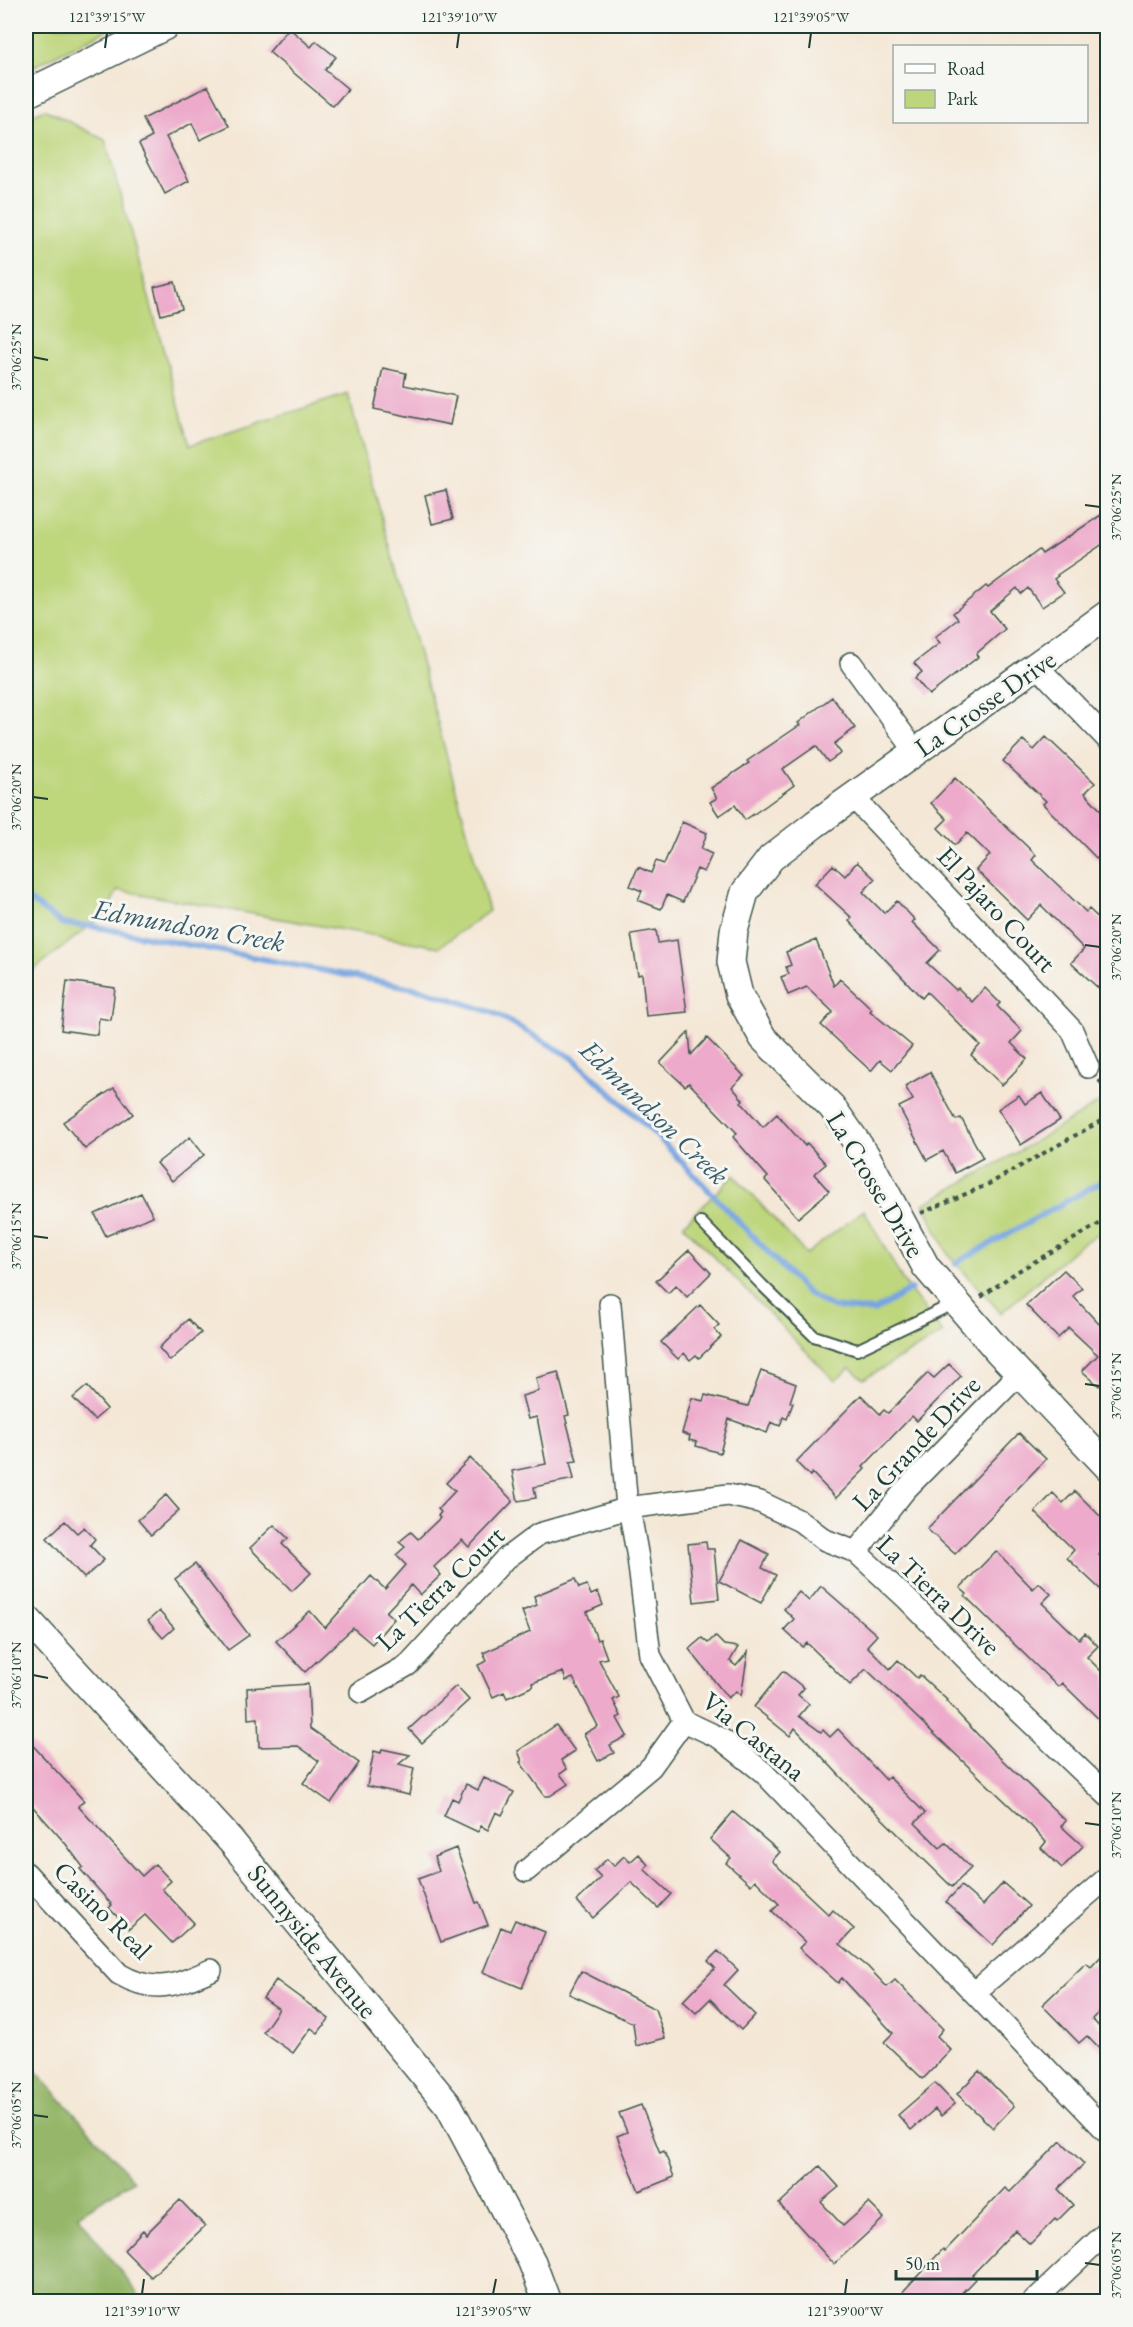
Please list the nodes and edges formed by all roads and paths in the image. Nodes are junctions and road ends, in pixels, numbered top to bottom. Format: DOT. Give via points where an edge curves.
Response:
graph roads {
  1 [pos="165,26"];
  2 [pos="26,94"];
  3 [pos="1107,615"];
  4 [pos="851,663"];
  5 [pos="1037,666"];
  6 [pos="1107,740"];
  7 [pos="916,752"];
  8 [pos="852,797"];
  9 [pos="1088,1067"];
  10 [pos="1107,1117"];
  11 [pos="1107,1219"];
  12 [pos="701,1222"];
  13 [pos="901,1222"];
  14 [pos="955,1302"];
  15 [pos="609,1304"];
  16 [pos="1019,1374"];
  17 [pos="1107,1467"];
  18 [pos="628,1508"];
  19 [pos="856,1552"];
  20 [pos="26,1618"];
  21 [pos="362,1692"];
  22 [pos="684,1721"];
  23 [pos="1107,1796"];
  24 [pos="526,1870"];
  25 [pos="26,1873"];
  26 [pos="1107,1877"];
  27 [pos="211,1970"];
  28 [pos="974,1993"];
  29 [pos="1107,2133"];
  30 [pos="1107,2231"];
  31 [pos="546,2301"];
  32 [pos="1033,2301"];
  1 -- 2 [label="street"];
  3 -- 5 [label="street, La Crosse Drive"];
  4 -- 7 [label="street"];
  5 -- 6 [label="street"];
  5 -- 7 [label="street, La Crosse Drive"];
  7 -- 8 [label="street, La Crosse Drive"];
  8 -- 9 [label="street, El Pajaro Court" via="1072,1030"];
  8 -- 13 [label="street, La Crosse Drive" via="771,858 745,892 734,931 731,962 739,995 763,1038 832,1107 865,1154"];
  10 -- 13 [label="path" via="987,1185"];
  11 -- 14 [label="path" via="1016,1273 984,1297"];
  12 -- 14 [label="lane" via="814,1336 857,1350"];
  13 -- 14 [label="street, La Crosse Drive" via="926,1267"];
  14 -- 16 [label="street, La Crosse Drive"];
  15 -- 18 [label="street, Via Castana"];
  16 -- 17 [label="street, La Crosse Drive"];
  16 -- 19 [label="street, La Grande Drive" via="905,1490"];
  18 -- 19 [label="street, La Tierra Drive" via="728,1495 760,1502 800,1521 825,1540"];
  18 -- 21 [label="street, La Tierra Court" via="539,1534 504,1560 408,1665"];
  18 -- 22 [label="street, Via Castana" via="650,1655"];
  19 -- 23 [label="street, La Tierra Drive"];
  20 -- 31 [label="street, Sunnyside Avenue" via="231,1842 449,2106 532,2262"];
  22 -- 24 [label="street" via="651,1767"];
  22 -- 28 [label="street, Via Castana" via="720,1738 763,1772"];
  25 -- 27 [label="street, Casino Real" via="119,1974 136,1984 173,1986"];
  26 -- 28 [label="street"];
  28 -- 29 [label="street, Via Castana"];
  30 -- 32 [label="street"];
}
